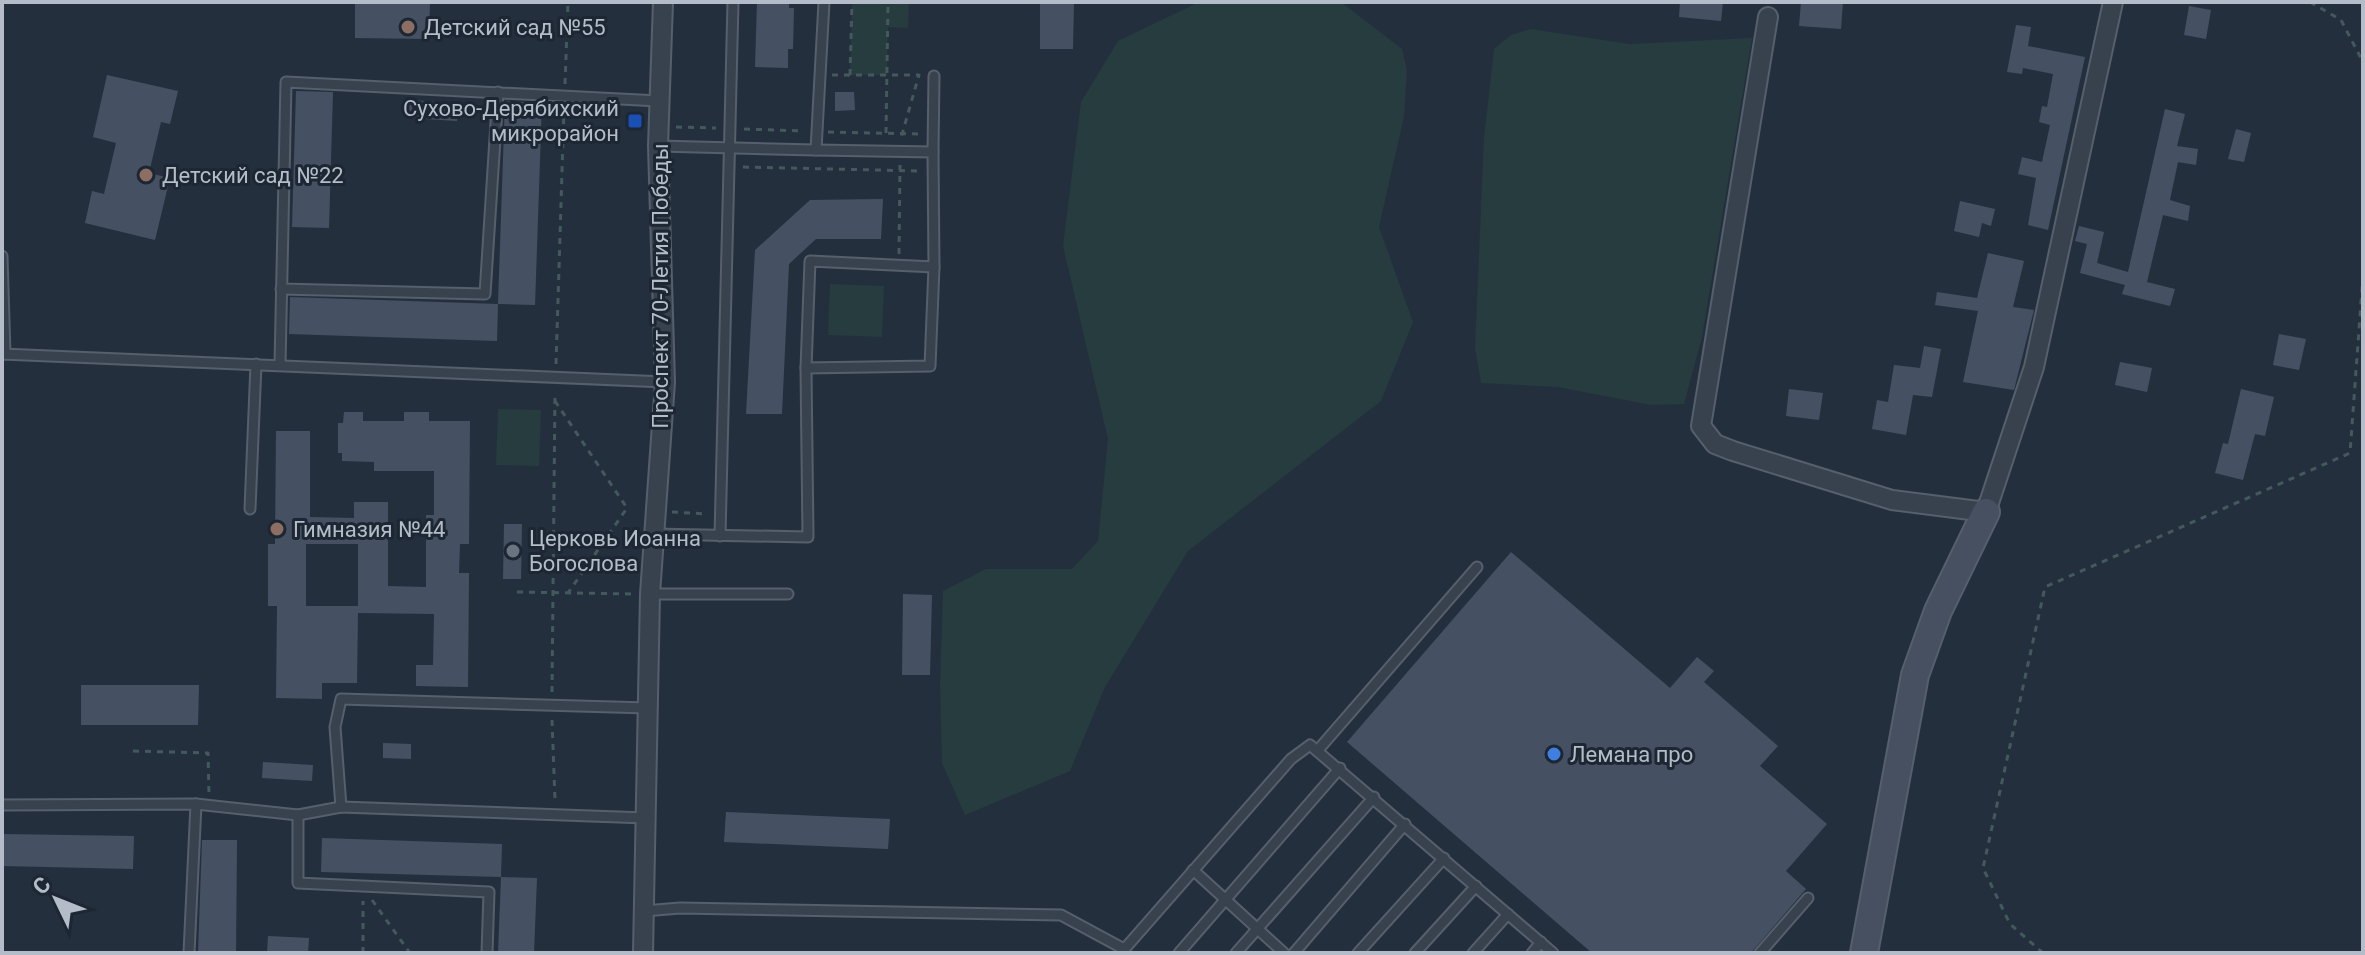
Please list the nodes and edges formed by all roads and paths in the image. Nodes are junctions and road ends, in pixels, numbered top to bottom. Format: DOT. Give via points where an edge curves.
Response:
graph roads {
  1 [pos="568,2"];
  2 [pos="663,2"];
  3 [pos="733,2"];
  4 [pos="824,2"];
  5 [pos="852,2"];
  6 [pos="888,2"];
  7 [pos="2113,2"];
  8 [pos="2310,2"];
  9 [pos="1769,10"];
  10 [pos="2363,62"];
  11 [pos="887,75"];
  12 [pos="934,76"];
  13 [pos="498,92"];
  14 [pos="564,96"];
  15 [pos="659,101"];
  16 [pos="886,133"];
  17 [pos="658,146"];
  18 [pos="728,148"];
  19 [pos="816,150"];
  20 [pos="933,152"];
  21 [pos="728,167"];
  22 [pos="933,171"];
  23 [pos="2,256"];
  24 [pos="934,267"];
  25 [pos="2363,275"];
  26 [pos="281,289"];
  27 [pos="4,354"];
  28 [pos="256,364"];
  29 [pos="280,365"];
  30 [pos="806,368"];
  31 [pos="555,377"];
  32 [pos="665,382"];
  33 [pos="555,400"];
  34 [pos="627,508"];
  35 [pos="250,509"];
  36 [pos="636,509"];
  37 [pos="672,512"];
  38 [pos="1986,512"];
  39 [pos="720,515"];
  40 [pos="654,534"];
  41 [pos="720,536"];
  42 [pos="1477,567"];
  43 [pos="517,592"];
  44 [pos="553,592"];
  45 [pos="568,593"];
  46 [pos="650,594"];
  47 [pos="788,594"];
  48 [pos="551,705"];
  49 [pos="648,708"];
  50 [pos="1318,750"];
  51 [pos="133,751"];
  52 [pos="1340,768"];
  53 [pos="1374,797"];
  54 [pos="196,804"];
  55 [pos="2,805"];
  56 [pos="209,805"];
  57 [pos="341,807"];
  58 [pos="555,812"];
  59 [pos="298,815"];
  60 [pos="646,818"];
  61 [pos="1405,824"];
  62 [pos="1444,858"];
  63 [pos="1193,870"];
  64 [pos="1476,886"];
  65 [pos="364,888"];
  66 [pos="1808,898"];
  67 [pos="1225,901"];
  68 [pos="644,911"];
  69 [pos="1508,914"];
  70 [pos="1257,929"];
  71 [pos="1541,942"];
  72 [pos="1122,951"];
  73 [pos="189,953"];
  74 [pos="363,953"];
  75 [pos="410,953"];
  76 [pos="487,953"];
  77 [pos="643,953"];
  78 [pos="1179,953"];
  79 [pos="1236,953"];
  80 [pos="1284,953"];
  81 [pos="1294,953"];
  82 [pos="1358,953"];
  83 [pos="1415,953"];
  84 [pos="1473,953"];
  85 [pos="1532,953"];
  86 [pos="1553,953"];
  87 [pos="1760,953"];
  88 [pos="1864,953"];
  89 [pos="2043,953"];
  1 -- 14 [label="path"];
  2 -- 15 [label="street, Проспект 70-Летия Победы"];
  3 -- 18 [label="lane"];
  4 -- 19 [label="lane"];
  5 -- 11 [label="path" via="850,75"];
  6 -- 11 [label="path"];
  7 -- 38 [label="street" via="2034,367"];
  8 -- 10 [label="path" via="2341,20"];
  9 -- 38 [label="street" via="1701,426 1715,444 1733,451 1892,500"];
  11 -- 16 [label="path"];
  12 -- 20 [label="lane"];
  13 -- 14 [label="lane"];
  13 -- 26 [label="lane" via="485,294"];
  13 -- 26 [label="lane" via="286,82"];
  14 -- 15 [label="lane"];
  14 -- 31 [label="path"];
  15 -- 17 [label="street, Проспект 70-Летия Победы"];
  17 -- 18 [label="lane"];
  17 -- 32 [label="street, Проспект 70-Летия Победы"];
  18 -- 19 [label="lane"];
  18 -- 21 [label="lane"];
  19 -- 20 [label="lane"];
  20 -- 22 [label="lane"];
  21 -- 22 [label="path"];
  21 -- 39 [label="lane"];
  22 -- 24 [label="lane"];
  23 -- 27 [label="lane"];
  24 -- 30 [label="lane" via="930,366"];
  24 -- 30 [label="lane" via="810,261"];
  25 -- 89 [label="path" via="2350,453 2045,587 1983,868 2010,924"];
  26 -- 29 [label="lane"];
  27 -- 28 [label="lane"];
  28 -- 29 [label="lane"];
  28 -- 35 [label="lane"];
  29 -- 31 [label="lane"];
  30 -- 41 [label="lane" via="808,537"];
  31 -- 32 [label="lane"];
  31 -- 33 [label="path"];
  32 -- 40 [label="street, Проспект 70-Летия Победы"];
  33 -- 34 [label="path"];
  33 -- 44 [label="path"];
  34 -- 36 [label="path"];
  34 -- 45 [label="path"];
  37 -- 39 [label="path"];
  38 -- 88 [label="street" via="1938,611 1915,675"];
  39 -- 41 [label="lane"];
  40 -- 41 [label="lane"];
  40 -- 46 [label="street, Проспект 70-Летия Победы"];
  42 -- 50 [label="lane"];
  43 -- 44 [label="path"];
  44 -- 45 [label="path"];
  44 -- 48 [label="path"];
  45 -- 46 [label="path"];
  46 -- 47 [label="lane"];
  46 -- 49 [label="street, Проспект 70-Летия Победы"];
  48 -- 49 [label="lane"];
  48 -- 57 [label="lane" via="341,699 335,727"];
  48 -- 58 [label="path"];
  49 -- 60 [label="street, Проспект 70-Летия Победы"];
  50 -- 52 [label="lane"];
  50 -- 63 [label="lane" via="1310,745 1291,759"];
  51 -- 56 [label="path" via="208,753"];
  52 -- 53 [label="lane"];
  52 -- 67 [label="lane"];
  53 -- 61 [label="lane"];
  53 -- 70 [label="lane"];
  54 -- 55 [label="lane"];
  54 -- 56 [label="lane"];
  54 -- 73 [label="lane"];
  56 -- 59 [label="lane"];
  57 -- 58 [label="lane"];
  57 -- 59 [label="lane"];
  58 -- 60 [label="lane"];
  59 -- 65 [label="lane" via="298,883"];
  60 -- 68 [label="street, Проспект 70-Летия Победы"];
  61 -- 62 [label="lane"];
  61 -- 81 [label="lane"];
  62 -- 64 [label="lane"];
  62 -- 82 [label="lane"];
  63 -- 67 [label="lane"];
  63 -- 72 [label="lane"];
  64 -- 69 [label="lane"];
  64 -- 83 [label="lane"];
  65 -- 74 [label="path"];
  65 -- 75 [label="path"];
  65 -- 76 [label="lane" via="489,892"];
  66 -- 87 [label="lane"];
  67 -- 70 [label="lane"];
  67 -- 78 [label="lane"];
  68 -- 72 [label="lane" via="885,909 1061,915"];
  68 -- 77 [label="street, Проспект 70-Летия Победы"];
  69 -- 71 [label="lane"];
  69 -- 84 [label="lane"];
  70 -- 79 [label="lane"];
  70 -- 80 [label="lane"];
  71 -- 85 [label="lane"];
  71 -- 86 [label="lane"];
}
